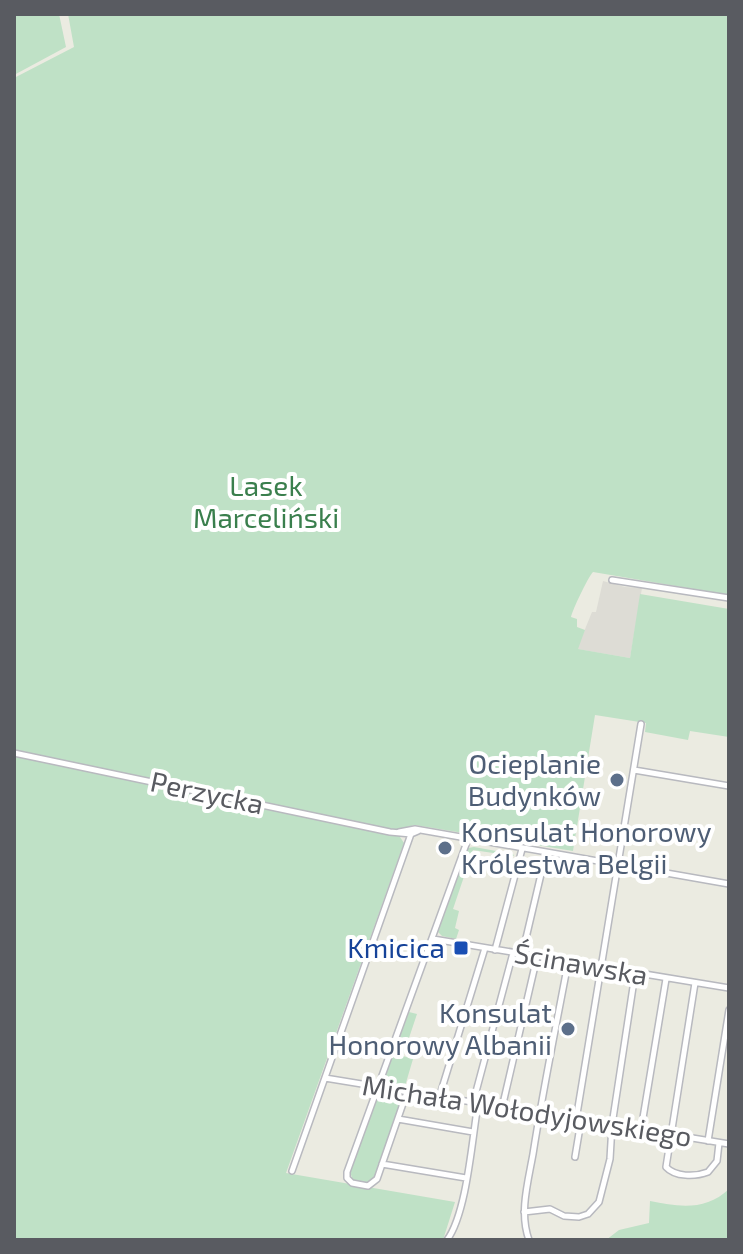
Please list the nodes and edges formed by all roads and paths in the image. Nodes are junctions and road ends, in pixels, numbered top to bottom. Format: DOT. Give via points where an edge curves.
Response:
graph roads {
  1 [pos="612,580"];
  2 [pos="729,598"];
  3 [pos="641,724"];
  4 [pos="14,753"];
  5 [pos="634,770"];
  6 [pos="729,786"];
  7 [pos="418,831"];
  8 [pos="399,832"];
  9 [pos="411,834"];
  10 [pos="468,839"];
  11 [pos="522,849"];
  12 [pos="546,853"];
  13 [pos="618,866"];
  14 [pos="729,884"];
  15 [pos="433,939"];
  16 [pos="485,948"];
  17 [pos="495,950"];
  18 [pos="513,953"];
  19 [pos="522,955"];
  20 [pos="537,957"];
  21 [pos="568,963"];
  22 [pos="601,968"];
  23 [pos="635,974"];
  24 [pos="666,979"];
  25 [pos="695,983"];
  26 [pos="729,988"];
  27 [pos="729,1010"];
  28 [pos="325,1078"];
  29 [pos="377,1088"];
  30 [pos="407,1092"];
  31 [pos="439,1098"];
  32 [pos="475,1104"];
  33 [pos="502,1108"];
  34 [pos="539,1114"];
  35 [pos="398,1119"];
  36 [pos="578,1120"];
  37 [pos="612,1125"];
  38 [pos="641,1130"];
  39 [pos="473,1132"];
  40 [pos="671,1135"];
  41 [pos="708,1141"];
  42 [pos="719,1143"];
  43 [pos="729,1144"];
  44 [pos="575,1157"];
  45 [pos="382,1164"];
  46 [pos="292,1171"];
  47 [pos="466,1178"];
  48 [pos="524,1212"];
  49 [pos="447,1240"];
  50 [pos="529,1240"];
  1 -- 2 [label="street"];
  3 -- 5 [label="street"];
  4 -- 8 [label="street, Perzycka"];
  5 -- 6 [label="street"];
  5 -- 13 [label="street"];
  7 -- 8 [label="street"];
  7 -- 9 [label="street"];
  7 -- 10 [label="street"];
  8 -- 9 [label="street"];
  9 -- 28 [label="street"];
  10 -- 11 [label="street"];
  10 -- 15 [label="street"];
  11 -- 12 [label="street"];
  11 -- 17 [label="street"];
  12 -- 13 [label="street"];
  12 -- 19 [label="street"];
  13 -- 14 [label="street"];
  13 -- 22 [label="street"];
  15 -- 16 [label="street, Ścinawska"];
  15 -- 29 [label="street"];
  16 -- 17 [label="street, Ścinawska"];
  16 -- 31 [label="street"];
  17 -- 18 [label="street, Ścinawska"];
  18 -- 19 [label="street, Ścinawska"];
  18 -- 32 [label="street"];
  19 -- 20 [label="street, Ścinawska"];
  20 -- 21 [label="street, Ścinawska"];
  20 -- 33 [label="street"];
  21 -- 22 [label="street, Ścinawska"];
  21 -- 34 [label="street"];
  22 -- 23 [label="street, Ścinawska"];
  22 -- 36 [label="street"];
  23 -- 24 [label="street, Ścinawska"];
  23 -- 37 [label="street"];
  24 -- 25 [label="street, Ścinawska"];
  24 -- 38 [label="street"];
  25 -- 26 [label="street, Ścinawska"];
  25 -- 40 [label="street"];
  27 -- 41 [label="street"];
  28 -- 29 [label="street, Michała Wołodyjowskiego"];
  28 -- 46 [label="street"];
  29 -- 30 [label="street, Michała Wołodyjowskiego"];
  29 -- 45 [label="street" via="347,1178 370,1186"];
  30 -- 31 [label="street, Michała Wołodyjowskiego"];
  30 -- 35 [label="street"];
  31 -- 32 [label="street, Michała Wołodyjowskiego"];
  32 -- 33 [label="street, Michała Wołodyjowskiego"];
  32 -- 39 [label="street"];
  33 -- 34 [label="street, Michała Wołodyjowskiego"];
  34 -- 36 [label="street, Michała Wołodyjowskiego"];
  34 -- 48 [label="street"];
  35 -- 39 [label="street"];
  35 -- 45 [label="street"];
  36 -- 37 [label="street, Michała Wołodyjowskiego"];
  36 -- 44 [label="street"];
  37 -- 38 [label="street, Michała Wołodyjowskiego"];
  37 -- 48 [label="street" via="610,1159 593,1209 575,1217 550,1209"];
  38 -- 40 [label="street, Michała Wołodyjowskiego"];
  39 -- 47 [label="street"];
  40 -- 41 [label="street, Michała Wołodyjowskiego"];
  40 -- 42 [label="street" via="669,1172 697,1176 711,1169"];
  41 -- 42 [label="street, Michała Wołodyjowskiego"];
  42 -- 43 [label="street, Michała Wołodyjowskiego"];
  45 -- 47 [label="street"];
  47 -- 49 [label="street"];
  48 -- 50 [label="street"];
}
